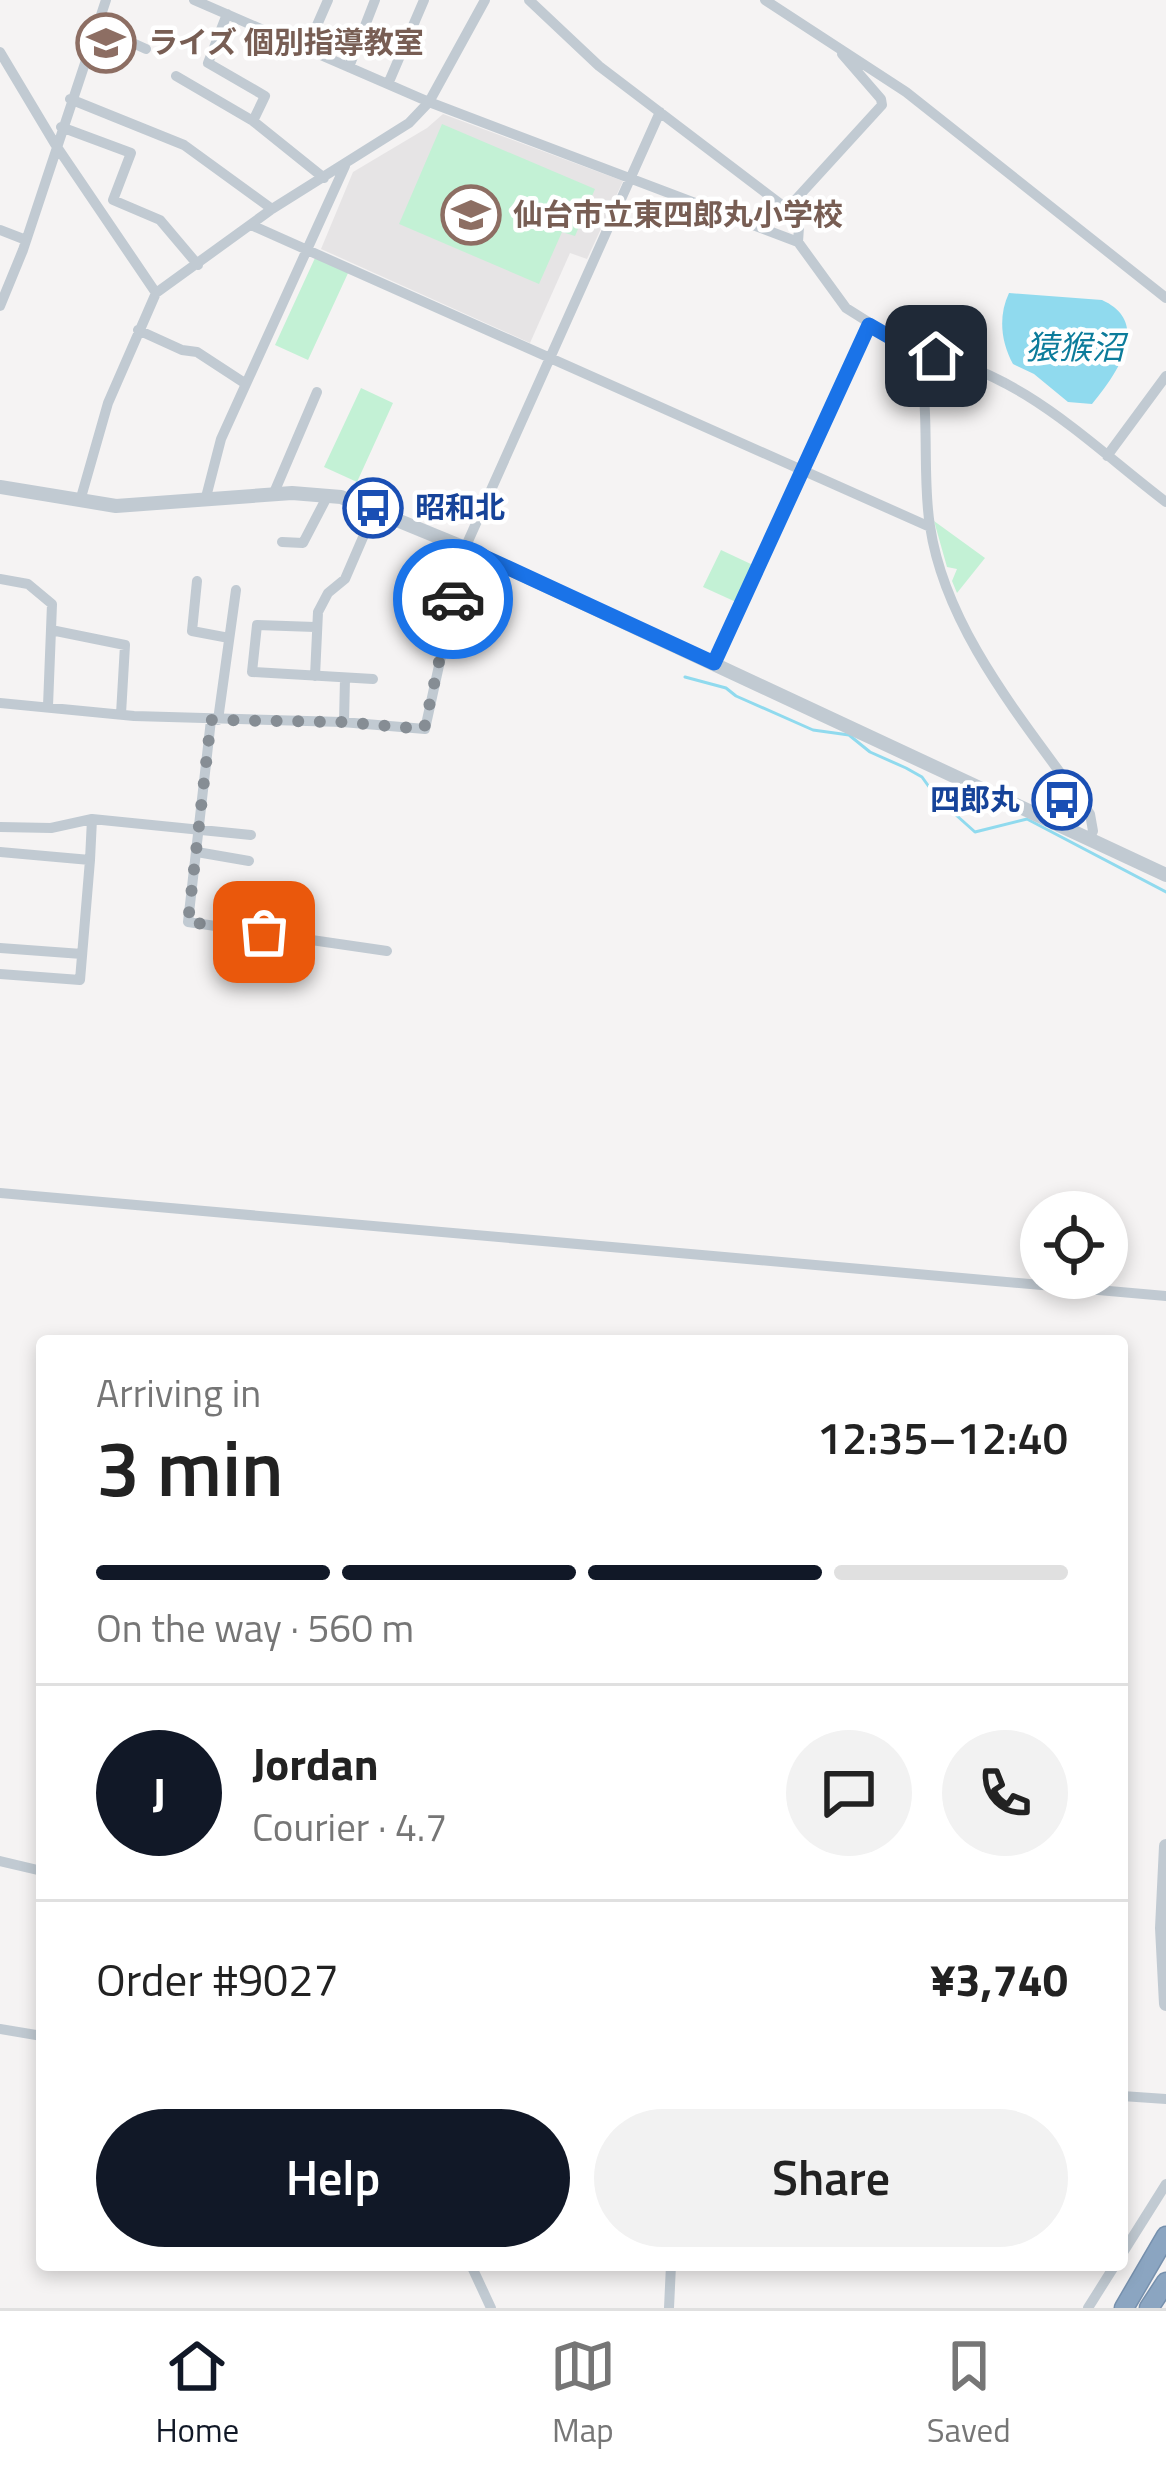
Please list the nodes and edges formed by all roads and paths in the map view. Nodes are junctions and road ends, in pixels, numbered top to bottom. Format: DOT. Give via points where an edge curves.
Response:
graph roads {
  1 [pos="106,0"];
  2 [pos="194,0"];
  3 [pos="328,0"];
  4 [pos="375,0"];
  5 [pos="485,0"];
  6 [pos="765,0"];
  7 [pos="532,1"];
  8 [pos="423,3"];
  9 [pos="436,13"];
  10 [pos="227,14"];
  11 [pos="97,27"];
  12 [pos="307,48"];
  13 [pos="146,49"];
  14 [pos="841,49"];
  15 [pos="0,52"];
  16 [pos="350,67"];
  17 [pos="176,76"];
  18 [pos="388,84"];
  19 [pos="70,99"];
  20 [pos="429,103"];
  21 [pos="660,112"];
  22 [pos="253,121"];
  23 [pos="61,127"];
  24 [pos="55,144"];
  25 [pos="347,163"];
  26 [pos="324,178"];
  27 [pos="628,179"];
  28 [pos="787,208"];
  29 [pos="272,209"];
  30 [pos="251,225"];
  31 [pos="0,230"];
  32 [pos="26,240"];
  33 [pos="798,242"];
  34 [pos="308,249"];
  35 [pos="197,265"];
  36 [pos="156,293"];
  37 [pos="1166,298"];
  38 [pos="0,306"];
  39 [pos="869,325"];
  40 [pos="138,329"];
  41 [pos="916,352"];
  42 [pos="548,356"];
  43 [pos="1166,376"];
  44 [pos="247,384"];
  45 [pos="317,392"];
  46 [pos="1107,456"];
  47 [pos="801,471"];
  48 [pos="0,487"];
  49 [pos="273,495"];
  50 [pos="328,495"];
  51 [pos="80,501"];
  52 [pos="205,501"];
  53 [pos="1166,502"];
  54 [pos="380,511"];
  55 [pos="930,527"];
  56 [pos="282,542"];
  57 [pos="465,548"];
  58 [pos="0,579"];
  59 [pos="197,581"];
  60 [pos="236,590"];
  61 [pos="315,627"];
  62 [pos="51,630"];
  63 [pos="229,638"];
  64 [pos="714,663"];
  65 [pos="315,676"];
  66 [pos="346,678"];
  67 [pos="373,680"];
  68 [pos="0,703"];
  69 [pos="48,706"];
  70 [pos="121,714"];
  71 [pos="214,720"];
  72 [pos="344,722"];
  73 [pos="92,819"];
  74 [pos="0,827"];
  75 [pos="200,828"];
  76 [pos="251,835"];
  77 [pos="1088,840"];
  78 [pos="0,852"];
  79 [pos="196,852"];
  80 [pos="90,860"];
  81 [pos="249,861"];
  82 [pos="1166,875"];
  83 [pos="0,948"];
  84 [pos="387,951"];
  85 [pos="82,954"];
  86 [pos="0,974"];
  87 [pos="0,1192"];
  88 [pos="1166,1296"];
  89 [pos="1166,1846"];
  90 [pos="0,1861"];
  91 [pos="36,1870"];
  92 [pos="1166,2003"];
  93 [pos="0,2030"];
  94 [pos="36,2035"];
  95 [pos="1128,2096"];
  96 [pos="1166,2098"];
  97 [pos="1166,2184"];
  98 [pos="1166,2236"];
  99 [pos="1128,2244"];
  100 [pos="1166,2254"];
  101 [pos="474,2271"];
  102 [pos="671,2271"];
  103 [pos="1111,2271"];
  104 [pos="1166,2285"];
  105 [pos="491,2308"];
  106 [pos="669,2308"];
  107 [pos="1088,2308"];
  108 [pos="1127,2308"];
  109 [pos="1150,2308"];
  1 -- 11 [label="street"];
  2 -- 10 [label="street"];
  3 -- 12 [label="street"];
  4 -- 16 [label="street"];
  5 -- 20 [label="street"];
  6 -- 14 [label="street"];
  7 -- 21 [label="street"];
  8 -- 9 [label="street"];
  8 -- 18 [label="street"];
  10 -- 12 [label="street"];
  10 -- 22 [label="street" via="208,63 265,96"];
  11 -- 13 [label="street"];
  11 -- 19 [label="street"];
  12 -- 16 [label="street"];
  14 -- 28 [label="street" via="882,105"];
  14 -- 37 [label="street" via="992,157"];
  15 -- 24 [label="street"];
  16 -- 18 [label="street"];
  17 -- 22 [label="street"];
  18 -- 20 [label="street"];
  19 -- 23 [label="street"];
  19 -- 29 [label="street" via="184,145"];
  20 -- 25 [label="street"];
  20 -- 27 [label="street"];
  21 -- 27 [label="street"];
  21 -- 28 [label="street"];
  22 -- 26 [label="street"];
  23 -- 24 [label="street"];
  23 -- 35 [label="street" via="131,153 113,200 160,220"];
  24 -- 32 [label="street"];
  24 -- 36 [label="street"];
  25 -- 26 [label="street"];
  25 -- 34 [label="street"];
  26 -- 29 [label="street"];
  27 -- 33 [label="street"];
  27 -- 42 [label="street"];
  28 -- 33 [label="street"];
  29 -- 30 [label="street"];
  30 -- 34 [label="street"];
  30 -- 35 [label="street"];
  31 -- 32 [label="street"];
  32 -- 38 [label="street"];
  33 -- 39 [label="street" via="846,308"];
  34 -- 42 [label="street"];
  34 -- 44 [label="street"];
  35 -- 36 [label="street"];
  36 -- 40 [label="street"];
  39 -- 41 [label="street"];
  39 -- 47 [label="street"];
  40 -- 44 [label="street" via="197,352"];
  40 -- 51 [label="street"];
  41 -- 46 [label="street" via="1022,390"];
  41 -- 55 [label="street"];
  42 -- 47 [label="street"];
  42 -- 57 [label="street"];
  43 -- 46 [label="street"];
  44 -- 52 [label="street"];
  45 -- 49 [label="street"];
  46 -- 53 [label="street"];
  47 -- 55 [label="street"];
  47 -- 64 [label="street"];
  48 -- 51 [label="street"];
  49 -- 50 [label="street"];
  49 -- 52 [label="street"];
  50 -- 54 [label="street"];
  50 -- 56 [label="street" via="303,543"];
  51 -- 52 [label="street"];
  54 -- 57 [label="street"];
  54 -- 61 [label="street"];
  55 -- 77 [label="street" via="971,636 1090,814"];
  57 -- 64 [label="street"];
  57 -- 72 [label="street" via="424,729"];
  58 -- 62 [label="street" via="28,584 52,604"];
  59 -- 63 [label="street" via="192,631"];
  60 -- 63 [label="street"];
  61 -- 65 [label="street"];
  61 -- 65 [label="street" via="257,625 252,672"];
  62 -- 69 [label="street"];
  62 -- 70 [label="street" via="125,645"];
  63 -- 71 [label="street"];
  64 -- 77 [label="street"];
  65 -- 66 [label="street"];
  66 -- 67 [label="street"];
  66 -- 72 [label="street"];
  68 -- 69 [label="street"];
  69 -- 70 [label="street"];
  70 -- 71 [label="street"];
  71 -- 72 [label="street"];
  71 -- 75 [label="street"];
  73 -- 74 [label="street"];
  73 -- 75 [label="street"];
  73 -- 80 [label="street"];
  75 -- 76 [label="street"];
  75 -- 79 [label="street"];
  77 -- 82 [label="street"];
  78 -- 80 [label="street"];
  79 -- 81 [label="street"];
  79 -- 84 [label="street" via="188,922"];
  80 -- 85 [label="street"];
  83 -- 85 [label="street"];
  85 -- 86 [label="street" via="80,980"];
  87 -- 88 [label="street"];
  89 -- 92 [label="street"];
  90 -- 91 [label="street"];
  93 -- 94 [label="street"];
  95 -- 96 [label="street"];
  97 -- 99 [label="street"];
  98 -- 108 [label="highway"];
  100 -- 108 [label="highway"];
  101 -- 105 [label="street"];
  102 -- 106 [label="street"];
  103 -- 107 [label="street"];
  104 -- 109 [label="highway"];
}
